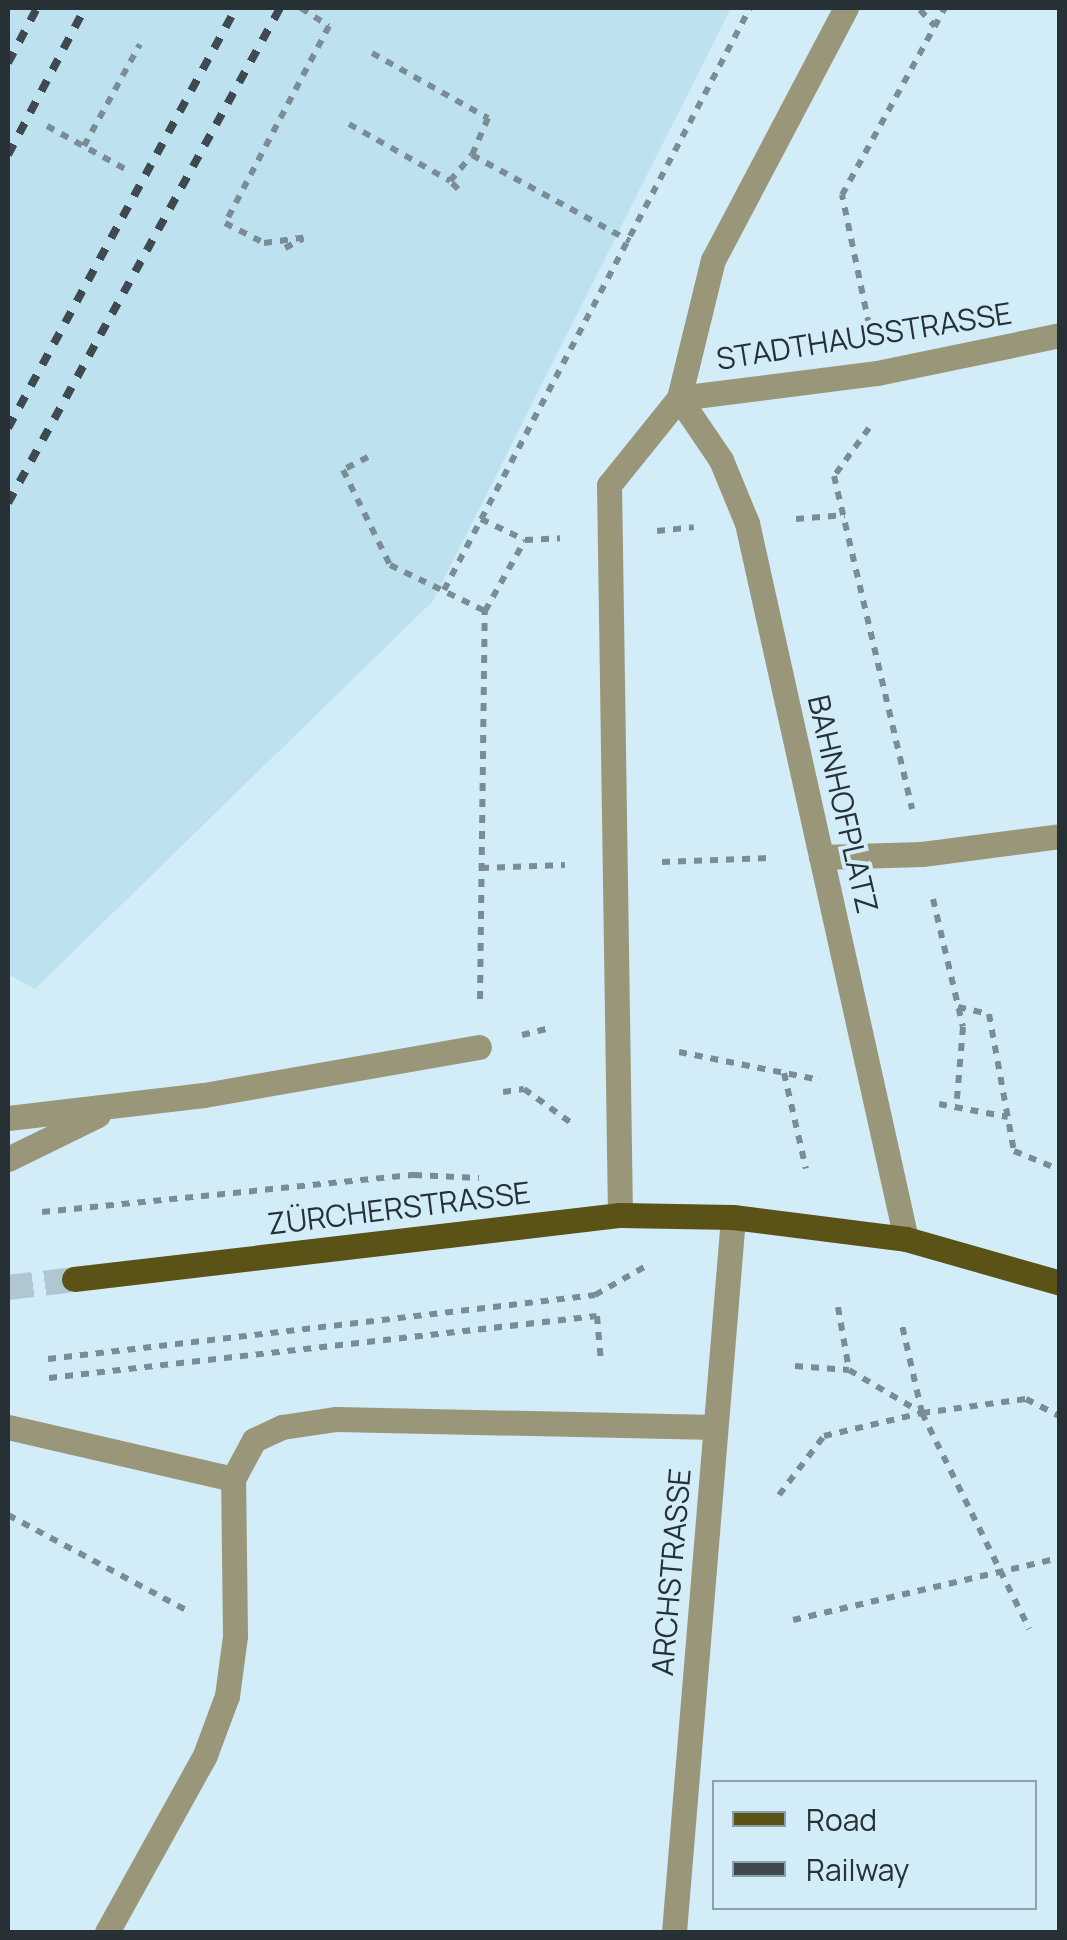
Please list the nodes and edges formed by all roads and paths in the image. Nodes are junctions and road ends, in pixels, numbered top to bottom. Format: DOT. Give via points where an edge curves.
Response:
graph roads {
  1 [pos="301,8"];
  2 [pos="750,8"];
  3 [pos="846,8"];
  4 [pos="945,8"];
  5 [pos="920,10"];
  6 [pos="935,26"];
  7 [pos="140,44"];
  8 [pos="372,53"];
  9 [pos="349,124"];
  10 [pos="48,126"];
  11 [pos="84,146"];
  12 [pos="472,154"];
  13 [pos="127,170"];
  14 [pos="450,181"];
  15 [pos="458,189"];
  16 [pos="630,241"];
  17 [pos="285,248"];
  18 [pos="1060,335"];
  19 [pos="877,373"];
  20 [pos="680,398"];
  21 [pos="368,457"];
  22 [pos="525,540"];
  23 [pos="444,590"];
  24 [pos="485,611"];
  25 [pos="1060,836"];
  26 [pos="922,854"];
  27 [pos="821,857"];
  28 [pos="958,1008"];
  29 [pos="479,1047"];
  30 [pos="680,1052"];
  31 [pos="784,1073"];
  32 [pos="821,1080"];
  33 [pos="486,1094"];
  34 [pos="958,1099"];
  35 [pos="940,1104"];
  36 [pos="116,1106"];
  37 [pos="1008,1117"];
  38 [pos="8,1118"];
  39 [pos="581,1139"];
  40 [pos="8,1159"];
  41 [pos="806,1169"];
  42 [pos="1060,1170"];
  43 [pos="494,1178"];
  44 [pos="42,1212"];
  45 [pos="620,1216"];
  46 [pos="733,1216"];
  47 [pos="906,1238"];
  48 [pos="74,1279"];
  49 [pos="1060,1283"];
  50 [pos="838,1307"];
  51 [pos="902,1325"];
  52 [pos="48,1359"];
  53 [pos="601,1363"];
  54 [pos="794,1366"];
  55 [pos="849,1370"];
  56 [pos="49,1378"];
  57 [pos="922,1413"];
  58 [pos="1060,1416"];
  59 [pos="8,1422"];
  60 [pos="716,1427"];
  61 [pos="233,1479"];
  62 [pos="779,1495"];
  63 [pos="8,1515"];
  64 [pos="1060,1558"];
  65 [pos="1002,1570"];
  66 [pos="793,1620"];
  67 [pos="1029,1629"];
  68 [pos="235,1636"];
  69 [pos="108,1932"];
  70 [pos="674,1932"];
  1 -- 17 [label="path" via="328,26 225,223 264,244 308,236"];
  2 -- 16 [label="path"];
  3 -- 20 [label="street" via="713,260"];
  4 -- 6 [label="path"];
  5 -- 6 [label="path"];
  6 -- 19 [label="path" via="842,195"];
  7 -- 11 [label="path"];
  8 -- 12 [label="path" via="488,118"];
  9 -- 14 [label="path"];
  10 -- 11 [label="path"];
  11 -- 13 [label="path"];
  12 -- 14 [label="path"];
  12 -- 16 [label="path"];
  14 -- 15 [label="path"];
  16 -- 23 [label="path"];
  18 -- 19 [label="street, STADTHAUSSTRASSE"];
  19 -- 20 [label="street, STADTHAUSSTRASSE"];
  19 -- 26 [label="path" via="886,424 862,430 834,476"];
  20 -- 27 [label="street, BAHNHOFPLATZ" via="721,460 747,523"];
  20 -- 45 [label="street" via="609,485"];
  21 -- 23 [label="path" via="344,470 390,565"];
  22 -- 24 [label="path"];
  23 -- 24 [label="path"];
  24 -- 29 [label="path"];
  25 -- 26 [label="street"];
  26 -- 27 [label="street"];
  26 -- 28 [label="path"];
  27 -- 47 [label="street, BAHNHOFPLATZ"];
  28 -- 34 [label="path"];
  28 -- 37 [label="path" via="989,1014"];
  29 -- 36 [label="street"];
  30 -- 31 [label="path"];
  31 -- 32 [label="path"];
  31 -- 41 [label="path"];
  33 -- 39 [label="path" via="524,1090 573,1124"];
  35 -- 37 [label="path"];
  36 -- 38 [label="street"];
  36 -- 40 [label="street"];
  37 -- 42 [label="path" via="1014,1151"];
  43 -- 44 [label="path" via="414,1175"];
  45 -- 46 [label="main road, ZÜRCHERSTRASSE"];
  45 -- 48 [label="main road, ZÜRCHERSTRASSE"];
  46 -- 47 [label="main road, ZÜRCHERSTRASSE"];
  46 -- 52 [label="path" via="595,1295"];
  46 -- 60 [label="street, ARCHSTRASSE"];
  47 -- 49 [label="main road, ZÜRCHERSTRASSE"];
  50 -- 55 [label="path"];
  51 -- 57 [label="path"];
  53 -- 56 [label="path" via="597,1316"];
  54 -- 55 [label="path"];
  55 -- 57 [label="path"];
  57 -- 58 [label="path" via="1026,1399"];
  57 -- 62 [label="path" via="824,1436"];
  57 -- 65 [label="path"];
  59 -- 61 [label="street"];
  60 -- 61 [label="street" via="318,1420 254,1440"];
  60 -- 70 [label="street, ARCHSTRASSE"];
  61 -- 68 [label="street"];
  63 -- 68 [label="path"];
  64 -- 65 [label="path"];
  65 -- 66 [label="path"];
  65 -- 67 [label="path"];
  68 -- 69 [label="street" via="218,1724"];
}
